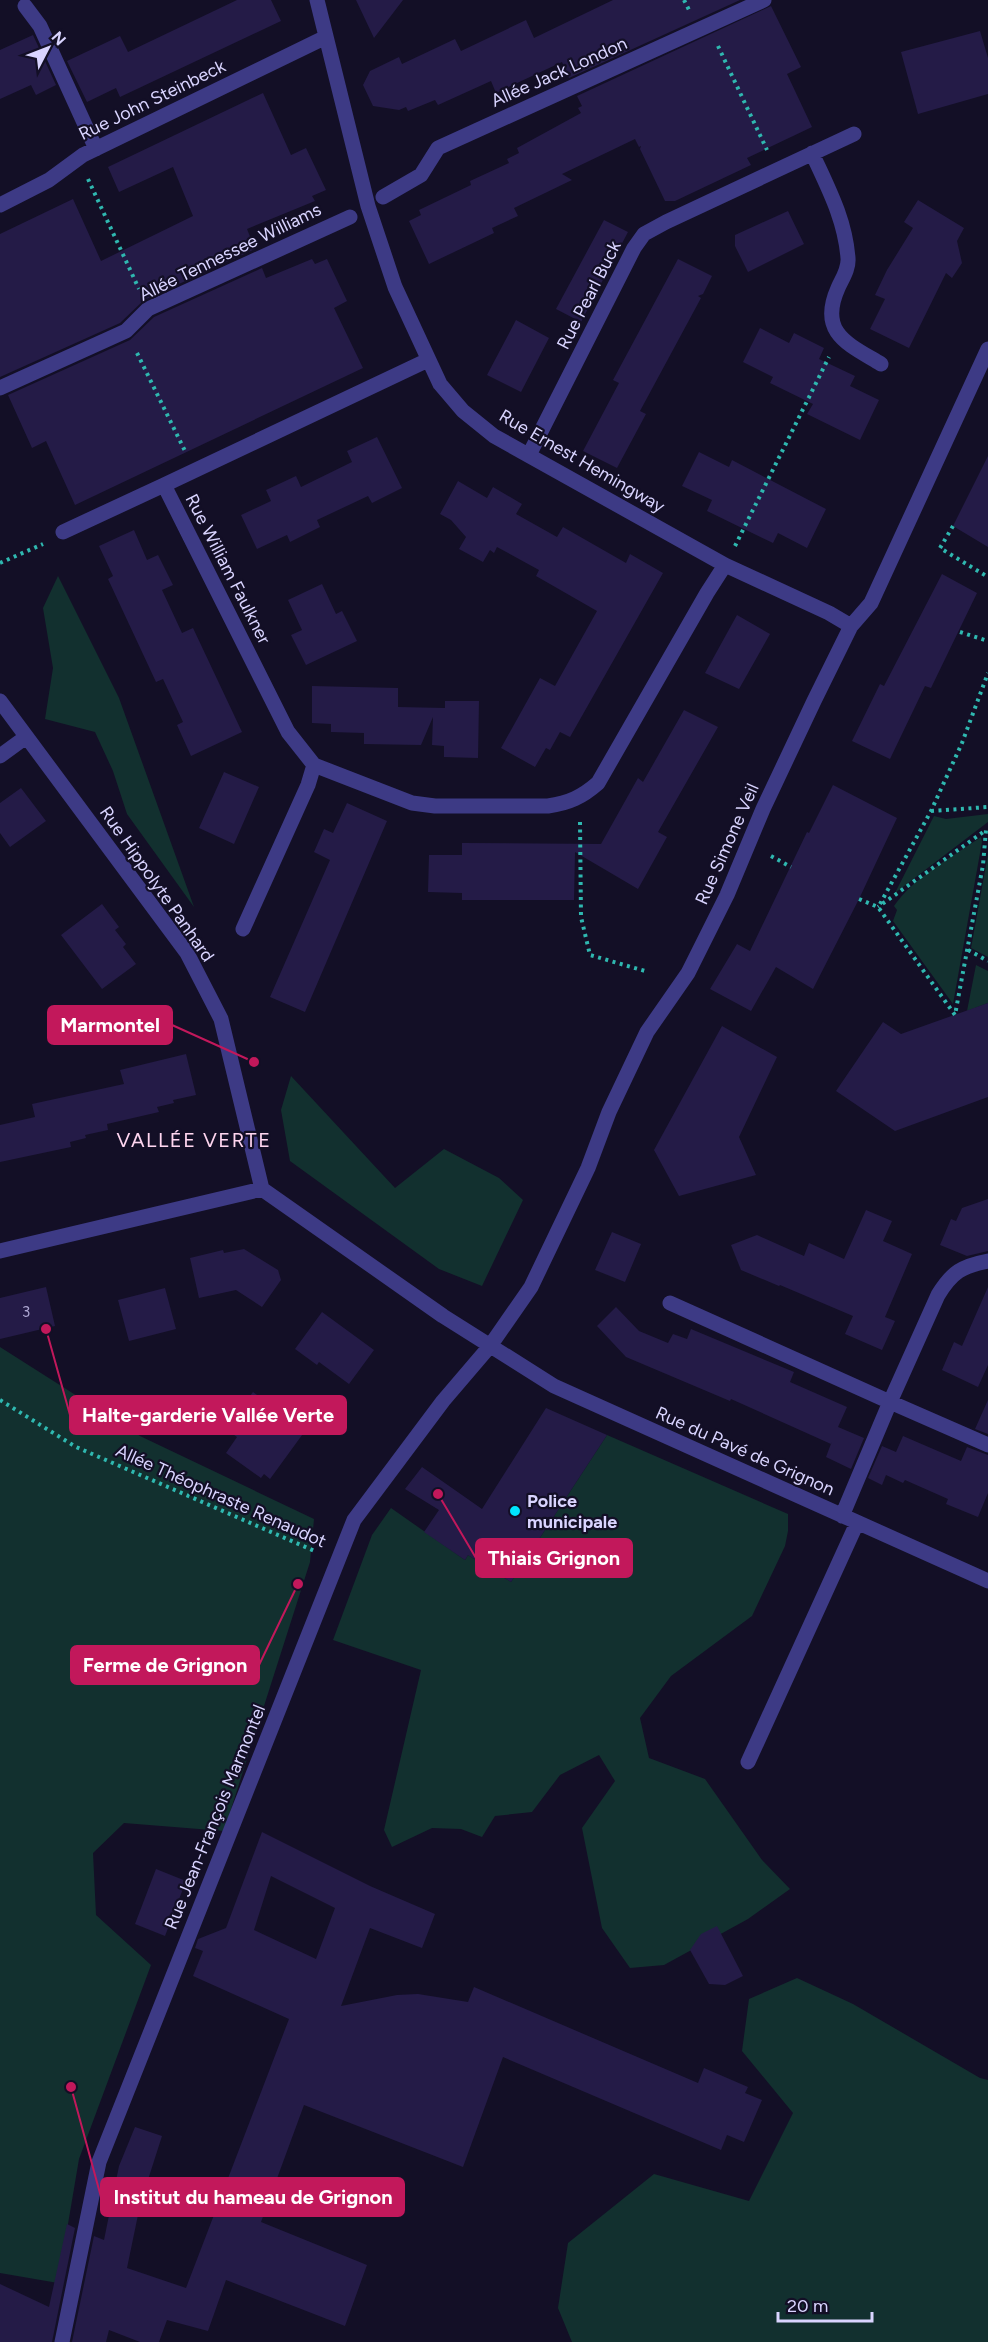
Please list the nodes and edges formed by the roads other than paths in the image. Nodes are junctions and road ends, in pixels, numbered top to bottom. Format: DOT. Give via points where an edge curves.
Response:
graph roads {
  1 [pos="317,0"];
  2 [pos="764,0"];
  3 [pos="25,6"];
  4 [pos="326,38"];
  5 [pos="854,134"];
  6 [pos="96,148"];
  7 [pos="812,153"];
  8 [pos="383,197"];
  9 [pos="0,205"];
  10 [pos="350,217"];
  11 [pos="988,349"];
  12 [pos="428,360"];
  13 [pos="881,364"];
  14 [pos="0,388"];
  15 [pos="528,455"];
  16 [pos="164,486"];
  17 [pos="63,532"];
  18 [pos="725,565"];
  19 [pos="851,626"];
  20 [pos="0,701"];
  21 [pos="26,737"];
  22 [pos="0,756"];
  23 [pos="314,765"];
  24 [pos="243,929"];
  25 [pos="262,1189"];
  26 [pos="0,1251"];
  27 [pos="988,1261"];
  28 [pos="670,1303"];
  29 [pos="490,1347"];
  30 [pos="890,1402"];
  31 [pos="988,1445"];
  32 [pos="842,1516"];
  33 [pos="857,1523"];
  34 [pos="988,1581"];
  35 [pos="748,1762"];
  36 [pos="62,2342"];
  1 -- 4 [label="street, Rue Ernest Hemingway"];
  2 -- 8 [label="street, Allée Jack London" via="438,148 421,175"];
  3 -- 6 [label="street" via="40,26"];
  4 -- 6 [label="street, Rue John Steinbeck"];
  4 -- 12 [label="street, Rue Ernest Hemingway" via="368,206 395,287"];
  5 -- 7 [label="street, Rue Pearl Buck"];
  6 -- 9 [label="street, Rue John Steinbeck" via="49,180"];
  7 -- 13 [label="street" via="844,224 848,264 833,300 835,330 846,344"];
  7 -- 15 [label="street, Rue Pearl Buck" via="644,234"];
  10 -- 14 [label="street, Allée Tennessee Williams" via="148,309 126,331"];
  11 -- 19 [label="street, Rue Simone Veil" via="871,603"];
  12 -- 15 [label="street, Rue Ernest Hemingway" via="440,384 463,411 494,436"];
  12 -- 16 [label="street, Rue William Faulkner"];
  15 -- 18 [label="street, Rue Ernest Hemingway"];
  16 -- 17 [label="street"];
  16 -- 23 [label="street, Rue William Faulkner" via="288,732"];
  18 -- 19 [label="street, Rue Ernest Hemingway"];
  18 -- 23 [label="street" via="598,783 580,798 548,806 435,806 412,803"];
  19 -- 29 [label="street, Rue Simone Veil" via="763,809 723,905 682,984 647,1032 531,1287"];
  20 -- 21 [label="street, Rue Hippolyte Panhard"];
  21 -- 22 [label="street"];
  21 -- 25 [label="street, Rue Hippolyte Panhard" via="187,953 221,1019"];
  23 -- 24 [label="street"];
  25 -- 26 [label="street"];
  25 -- 29 [label="street"];
  27 -- 30 [label="street" via="969,1265 945,1283"];
  28 -- 30 [label="street"];
  29 -- 32 [label="street, Rue du Pavé de Grignon" via="554,1386"];
  29 -- 36 [label="street, Rue Jean-François Marmontel" via="443,1401 354,1520 99,2162"];
  30 -- 31 [label="street"];
  30 -- 32 [label="street"];
  32 -- 33 [label="street, Rue du Pavé de Grignon"];
  33 -- 34 [label="street, Rue du Pavé de Grignon"];
  33 -- 35 [label="street"];
}
